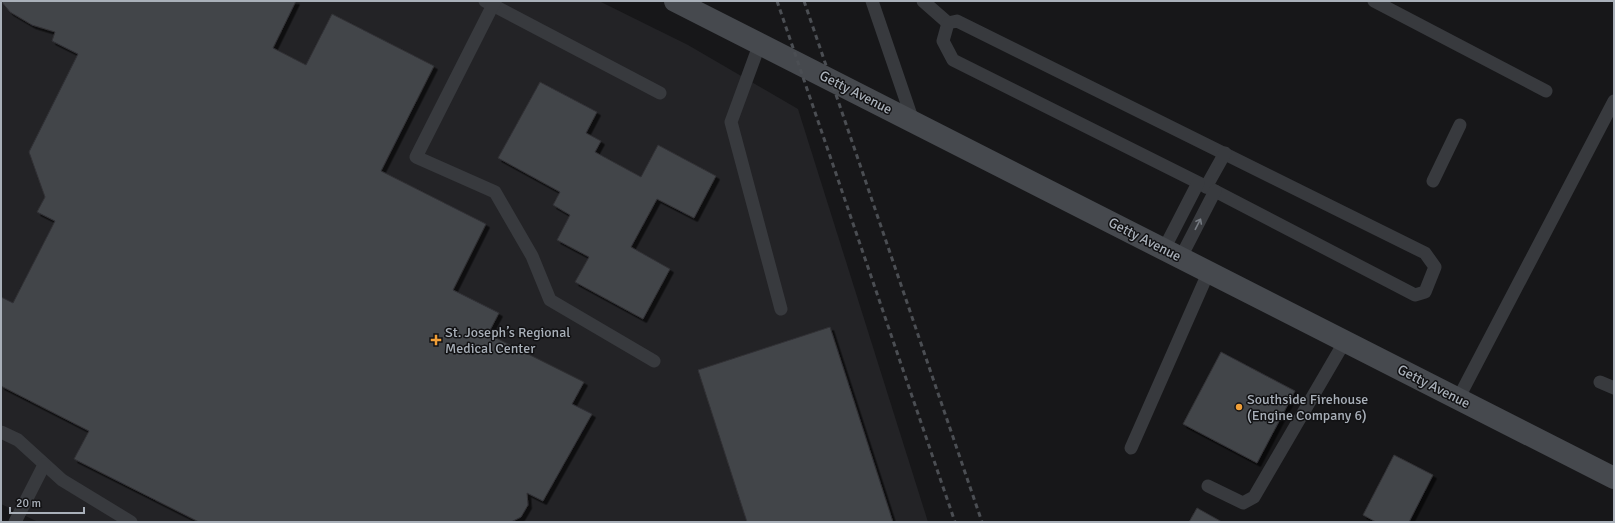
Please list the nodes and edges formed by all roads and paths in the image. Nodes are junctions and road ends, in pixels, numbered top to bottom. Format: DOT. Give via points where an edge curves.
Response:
graph roads {
  1 [pos="675,1"];
  2 [pos="872,1"];
  3 [pos="923,1"];
  4 [pos="1374,1"];
  5 [pos="491,2"];
  6 [pos="948,23"];
  7 [pos="760,43"];
  8 [pos="1546,91"];
  9 [pos="660,93"];
  10 [pos="1614,101"];
  11 [pos="913,121"];
  12 [pos="1460,125"];
  13 [pos="1225,153"];
  14 [pos="1432,181"];
  15 [pos="1206,187"];
  16 [pos="1173,253"];
  17 [pos="1209,271"];
  18 [pos="781,309"];
  19 [pos="1345,341"];
  20 [pos="654,361"];
  21 [pos="1600,382"];
  22 [pos="1614,388"];
  23 [pos="1458,398"];
  24 [pos="1,432"];
  25 [pos="1131,448"];
  26 [pos="44,465"];
  27 [pos="1614,478"];
  28 [pos="1208,486"];
  29 [pos="15,522"];
  30 [pos="131,522"];
  1 -- 7 [label="main road, Getty Avenue"];
  2 -- 11 [label="lane"];
  3 -- 6 [label="lane"];
  4 -- 8 [label="lane"];
  5 -- 9 [label="lane"];
  5 -- 20 [label="lane" via="416,158 495,192 532,256 550,300"];
  6 -- 13 [label="lane" via="957,21"];
  6 -- 15 [label="lane" via="943,41 953,60"];
  7 -- 11 [label="main road, Getty Avenue"];
  7 -- 18 [label="lane" via="731,122"];
  10 -- 23 [label="lane"];
  11 -- 16 [label="main road, Getty Avenue"];
  12 -- 14 [label="lane"];
  13 -- 15 [label="lane"];
  13 -- 15 [label="lane" via="1425,253 1435,267 1425,292 1415,295"];
  16 -- 15 [label="lane, one-way"];
  15 -- 16 [label="lane"];
  16 -- 17 [label="main road, Getty Avenue"];
  17 -- 19 [label="main road, Getty Avenue"];
  17 -- 25 [label="lane"];
  19 -- 23 [label="main road, Getty Avenue"];
  19 -- 28 [label="lane" via="1254,497 1243,503"];
  21 -- 22 [label="lane"];
  23 -- 27 [label="main road, Getty Avenue"];
  24 -- 26 [label="lane" via="18,440"];
  26 -- 29 [label="lane"];
  26 -- 30 [label="lane" via="62,480"];
}
